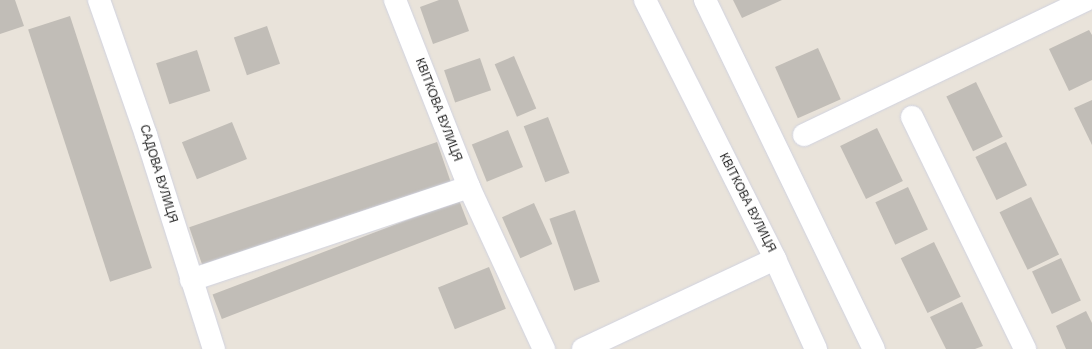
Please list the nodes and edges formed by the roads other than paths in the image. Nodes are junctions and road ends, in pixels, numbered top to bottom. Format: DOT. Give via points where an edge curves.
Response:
graph roads {
  1 [pos="99,0"];
  2 [pos="395,0"];
  3 [pos="645,0"];
  4 [pos="705,0"];
  5 [pos="1086,0"];
  6 [pos="912,117"];
  7 [pos="804,135"];
  8 [pos="469,187"];
  9 [pos="775,259"];
  10 [pos="191,280"];
  11 [pos="214,349"];
  12 [pos="544,349"];
  13 [pos="583,349"];
  14 [pos="816,349"];
  15 [pos="874,349"];
  16 [pos="1025,349"];
  1 -- 10 [label="street, САДОВА ВУЛИЦЯ" via="146,135"];
  2 -- 8 [label="street, КВІТКОВА ВУЛИЦЯ"];
  3 -- 9 [label="street, КВІТКОВА ВУЛИЦЯ"];
  4 -- 15 [label="street"];
  5 -- 7 [label="street"];
  6 -- 16 [label="street"];
  8 -- 10 [label="street"];
  8 -- 12 [label="street, КВІТКОВА ВУЛИЦЯ"];
  9 -- 13 [label="street, КВІТКОВА ВУЛИЦЯ"];
  9 -- 14 [label="street"];
  10 -- 11 [label="street, САДОВА ВУЛИЦЯ"];
}
